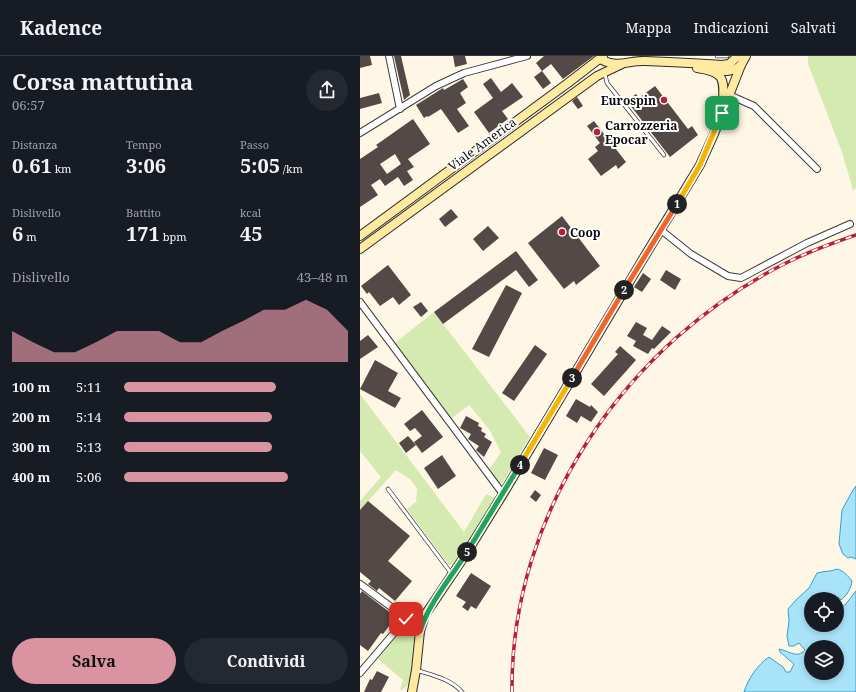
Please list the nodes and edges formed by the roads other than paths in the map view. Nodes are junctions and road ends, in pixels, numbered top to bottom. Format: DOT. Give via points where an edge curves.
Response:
graph roads {
  1 [pos="390,56"];
  2 [pos="527,56"];
  3 [pos="631,56"];
  4 [pos="717,56"];
  5 [pos="727,56"];
  6 [pos="738,56"];
  7 [pos="746,56"];
  8 [pos="600,57"];
  9 [pos="646,59"];
  10 [pos="673,63"];
  11 [pos="622,64"];
  12 [pos="741,65"];
  13 [pos="710,70"];
  14 [pos="604,72"];
  15 [pos="729,95"];
  16 [pos="400,109"];
  17 [pos="722,113"];
  18 [pos="360,133"];
  19 [pos="664,155"];
  20 [pos="817,169"];
  21 [pos="850,224"];
  22 [pos="661,230"];
  23 [pos="360,236"];
  24 [pos="360,249"];
  25 [pos="360,302"];
  26 [pos="388,489"];
  27 [pos="503,494"];
  28 [pos="452,575"];
  29 [pos="360,584"];
  30 [pos="406,619"];
  31 [pos="420,631"];
  32 [pos="416,670"];
  33 [pos="360,673"];
  34 [pos="412,692"];
  35 [pos="462,692"];
  1 -- 16 [label="street"];
  2 -- 16 [label="street" via="464,73 436,86"];
  3 -- 9 [label="street"];
  4 -- 5 [label="lane"];
  6 -- 10 [label="street" via="729,64 722,65"];
  7 -- 12 [label="street"];
  8 -- 11 [label="street" via="604,61"];
  8 -- 23 [label="street, Viale America"];
  9 -- 10 [label="street"];
  9 -- 11 [label="street"];
  10 -- 13 [label="street"];
  11 -- 14 [label="street, Viale America"];
  12 -- 13 [label="street" via="728,72"];
  12 -- 15 [label="street"];
  13 -- 17 [label="street" via="717,73 723,81"];
  14 -- 19 [label="lane" via="606,83"];
  14 -- 24 [label="street, Viale America"];
  15 -- 17 [label="street"];
  15 -- 20 [label="street" via="754,106"];
  16 -- 18 [label="street"];
  17 -- 22 [label="street" via="700,165"];
  21 -- 22 [label="street" via="807,243 741,278 728,276 691,254"];
  22 -- 27 [label="street"];
  25 -- 27 [label="street"];
  26 -- 28 [label="lane"];
  27 -- 28 [label="street"];
  28 -- 31 [label="street" via="425,615"];
  29 -- 30 [label="street"];
  30 -- 31 [label="street"];
  30 -- 33 [label="street"];
  31 -- 32 [label="street"];
  32 -- 34 [label="street"];
  32 -- 35 [label="lane" via="441,677"];
}
